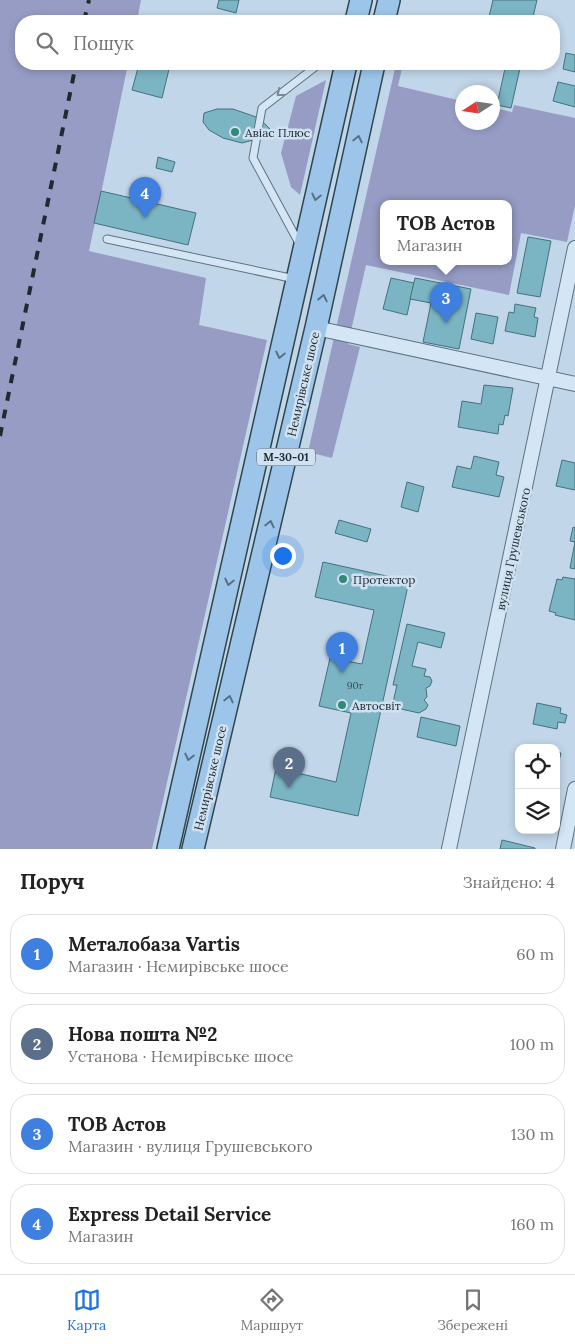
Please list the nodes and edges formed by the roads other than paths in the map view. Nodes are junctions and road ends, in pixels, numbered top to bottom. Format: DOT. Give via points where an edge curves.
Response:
graph roads {
  1 [pos="361,0"];
  2 [pos="389,0"];
  3 [pos="357,15"];
  4 [pos="385,15"];
  5 [pos="311,70"];
  6 [pos="345,70"];
  7 [pos="373,70"];
  8 [pos="107,239"];
  9 [pos="575,248"];
  10 [pos="304,252"];
  11 [pos="297,280"];
  12 [pos="316,328"];
  13 [pos="548,378"];
  14 [pos="575,384"];
  15 [pos="575,789"];
  16 [pos="168,849"];
  17 [pos="194,849"];
  18 [pos="449,849"];
  19 [pos="563,849"];
  1 -- 3 [label="main road"];
  2 -- 4 [label="main road"];
  5 -- 10 [label="lane, one-way" via="262,108 252,158"];
  6 -- 10 [label="main road, Немирівське шосе / М-30-01, one-way"];
  12 -- 7 [label="main road, Немирівське шосе / М-30-01, one-way"];
  8 -- 11 [label="lane"];
  9 -- 13 [label="street, вулиця Грушевського"];
  10 -- 11 [label="main road, Немирівське шосе / М-30-01"];
  11 -- 16 [label="main road, Немирівське шосе / М-30-01, one-way"];
  12 -- 13 [label="street"];
  17 -- 12 [label="main road, Немирівське шосе / М-30-01, one-way"];
  13 -- 14 [label="street"];
  13 -- 18 [label="street, вулиця Грушевського"];
  15 -- 19 [label="street"];
}
